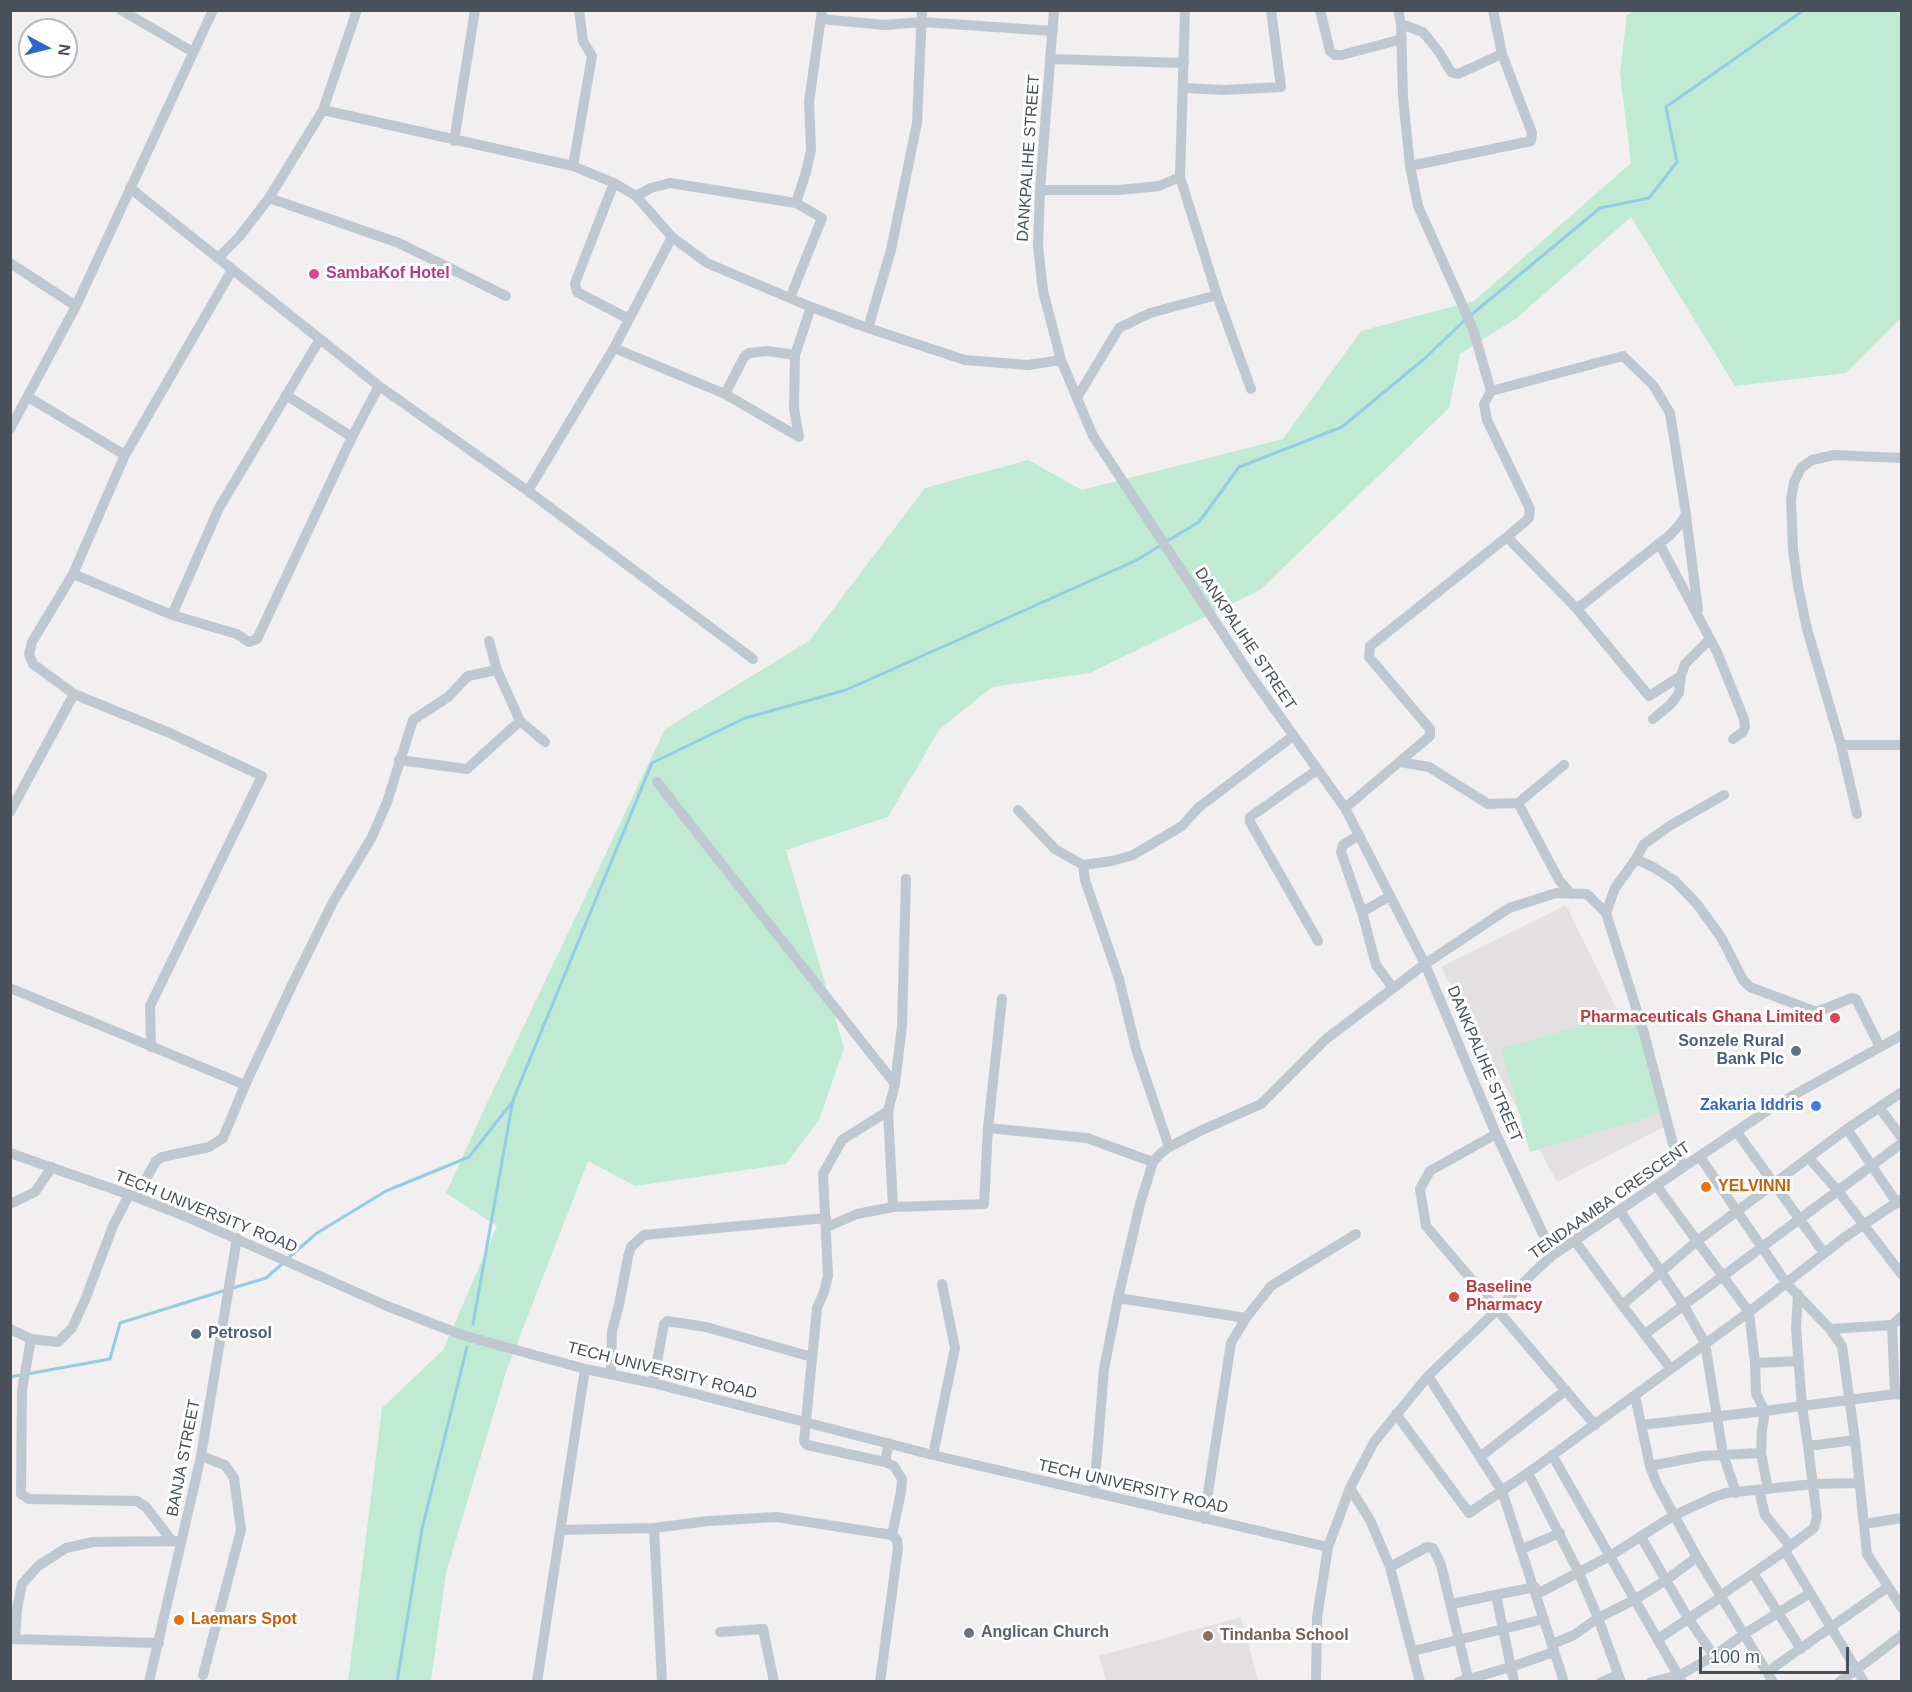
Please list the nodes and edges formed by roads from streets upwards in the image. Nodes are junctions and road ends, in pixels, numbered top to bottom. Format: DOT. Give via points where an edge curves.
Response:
graph roads {
  1 [pos="121,10"];
  2 [pos="213,10"];
  3 [pos="357,10"];
  4 [pos="475,10"];
  5 [pos="579,10"];
  6 [pos="922,10"];
  7 [pos="1054,10"];
  8 [pos="1185,10"];
  9 [pos="1270,10"];
  10 [pos="1320,10"];
  11 [pos="1398,10"];
  12 [pos="1493,10"];
  13 [pos="822,15"];
  14 [pos="922,22"];
  15 [pos="1401,24"];
  16 [pos="1053,30"];
  17 [pos="1402,39"];
  18 [pos="193,52"];
  19 [pos="1502,54"];
  20 [pos="1050,59"];
  21 [pos="1184,63"];
  22 [pos="1183,88"];
  23 [pos="323,110"];
  24 [pos="454,141"];
  25 [pos="573,166"];
  26 [pos="1410,166"];
  27 [pos="1180,177"];
  28 [pos="614,183"];
  29 [pos="130,188"];
  30 [pos="1040,190"];
  31 [pos="636,196"];
  32 [pos="269,198"];
  33 [pos="796,203"];
  34 [pos="672,237"];
  35 [pos="218,258"];
  36 [pos="10,263"];
  37 [pos="232,270"];
  38 [pos="506,296"];
  39 [pos="1217,296"];
  40 [pos="790,298"];
  41 [pos="76,306"];
  42 [pos="811,307"];
  43 [pos="629,319"];
  44 [pos="868,328"];
  45 [pos="320,339"];
  46 [pos="614,348"];
  47 [pos="795,355"];
  48 [pos="1061,360"];
  49 [pos="379,386"];
  50 [pos="1251,389"];
  51 [pos="1491,391"];
  52 [pos="725,394"];
  53 [pos="286,395"];
  54 [pos="1078,396"];
  55 [pos="28,397"];
  56 [pos="10,429"];
  57 [pos="352,437"];
  58 [pos="125,455"];
  59 [pos="1902,458"];
  60 [pos="528,491"];
  61 [pos="1686,514"];
  62 [pos="1507,537"];
  63 [pos="1659,543"];
  64 [pos="73,574"];
  65 [pos="1577,609"];
  66 [pos="172,615"];
  67 [pos="1699,620"];
  68 [pos="1710,639"];
  69 [pos="489,641"];
  70 [pos="753,659"];
  71 [pos="497,670"];
  72 [pos="1682,676"];
  73 [pos="74,694"];
  74 [pos="1653,719"];
  75 [pos="520,721"];
  76 [pos="1293,736"];
  77 [pos="1733,738"];
  78 [pos="545,742"];
  79 [pos="1841,745"];
  80 [pos="1902,745"];
  81 [pos="399,760"];
  82 [pos="1400,762"];
  83 [pos="1564,765"];
  84 [pos="1317,770"];
  85 [pos="657,782"];
  86 [pos="1724,795"];
  87 [pos="1518,803"];
  88 [pos="1345,808"];
  89 [pos="1018,810"];
  90 [pos="10,812"];
  91 [pos="1857,814"];
  92 [pos="1359,835"];
  93 [pos="1636,859"];
  94 [pos="1083,866"];
  95 [pos="906,879"];
  96 [pos="1571,894"];
  97 [pos="1390,896"];
  98 [pos="1362,912"];
  99 [pos="1606,913"];
  100 [pos="1318,941"];
  101 [pos="1425,964"];
  102 [pos="10,988"];
  103 [pos="1393,988"];
  104 [pos="1002,999"];
  105 [pos="1902,1035"];
  106 [pos="151,1047"];
  107 [pos="1880,1047"];
  108 [pos="895,1084"];
  109 [pos="244,1085"];
  110 [pos="1902,1092"];
  111 [pos="1879,1107"];
  112 [pos="888,1111"];
  113 [pos="988,1128"];
  114 [pos="1846,1129"];
  115 [pos="1736,1131"];
  116 [pos="1497,1134"];
  117 [pos="1902,1138"];
  118 [pos="1902,1143"];
  119 [pos="1168,1147"];
  120 [pos="10,1153"];
  121 [pos="1700,1156"];
  122 [pos="1809,1158"];
  123 [pos="1153,1162"];
  124 [pos="1872,1165"];
  125 [pos="52,1167"];
  126 [pos="1683,1167"];
  127 [pos="1774,1184"];
  128 [pos="1656,1185"];
  129 [pos="1838,1191"];
  130 [pos="133,1196"];
  131 [pos="1900,1201"];
  132 [pos="10,1204"];
  133 [pos="893,1208"];
  134 [pos="1620,1211"];
  135 [pos="1738,1211"];
  136 [pos="1801,1219"];
  137 [pos="826,1222"];
  138 [pos="1864,1225"];
  139 [pos="1356,1234"];
  140 [pos="237,1238"];
  141 [pos="1575,1241"];
  142 [pos="1697,1241"];
  143 [pos="1763,1248"];
  144 [pos="1824,1253"];
  145 [pos="1553,1255"];
  146 [pos="1900,1270"];
  147 [pos="1662,1273"];
  148 [pos="1723,1277"];
  149 [pos="942,1284"];
  150 [pos="1787,1284"];
  151 [pos="1798,1294"];
  152 [pos="1118,1298"];
  153 [pos="1622,1305"];
  154 [pos="1684,1306"];
  155 [pos="1497,1310"];
  156 [pos="1749,1312"];
  157 [pos="1902,1316"];
  158 [pos="1246,1318"];
  159 [pos="1892,1325"];
  160 [pos="10,1329"];
  161 [pos="1830,1329"];
  162 [pos="1645,1334"];
  163 [pos="31,1339"];
  164 [pos="1705,1343"];
  165 [pos="812,1357"];
  166 [pos="1799,1361"];
  167 [pos="1755,1363"];
  168 [pos="585,1369"];
  169 [pos="1671,1369"];
  170 [pos="611,1374"];
  171 [pos="1428,1376"];
  172 [pos="653,1383"];
  173 [pos="22,1390"];
  174 [pos="1566,1390"];
  175 [pos="10,1394"];
  176 [pos="1898,1394"];
  177 [pos="1635,1396"];
  178 [pos="1850,1401"];
  179 [pos="1802,1406"];
  180 [pos="1765,1411"];
  181 [pos="1396,1414"];
  182 [pos="1717,1415"];
  183 [pos="807,1422"];
  184 [pos="1595,1425"];
  185 [pos="1641,1425"];
  186 [pos="1855,1440"];
  187 [pos="889,1443"];
  188 [pos="1808,1446"];
  189 [pos="1723,1454"];
  190 [pos="1761,1454"];
  191 [pos="933,1455"];
  192 [pos="1552,1455"];
  193 [pos="201,1456"];
  194 [pos="1480,1457"];
  195 [pos="885,1462"];
  196 [pos="1650,1466"];
  197 [pos="1528,1473"];
  198 [pos="1860,1483"];
  199 [pos="1814,1484"];
  200 [pos="1350,1488"];
  201 [pos="1764,1490"];
  202 [pos="1502,1491"];
  203 [pos="1094,1493"];
  204 [pos="1736,1493"];
  205 [pos="1673,1516"];
  206 [pos="1902,1518"];
  207 [pos="1204,1519"];
  208 [pos="1864,1524"];
  209 [pos="654,1528"];
  210 [pos="560,1530"];
  211 [pos="1560,1533"];
  212 [pos="892,1535"];
  213 [pos="1641,1537"];
  214 [pos="178,1541"];
  215 [pos="1328,1547"];
  216 [pos="1522,1549"];
  217 [pos="1787,1549"];
  218 [pos="1611,1556"];
  219 [pos="1697,1557"];
  220 [pos="1390,1567"];
  221 [pos="1579,1573"];
  222 [pos="1753,1573"];
  223 [pos="1666,1580"];
  224 [pos="1888,1587"];
  225 [pos="1536,1591"];
  226 [pos="1810,1593"];
  227 [pos="1496,1595"];
  228 [pos="1720,1597"];
  229 [pos="1634,1600"];
  230 [pos="1451,1604"];
  231 [pos="1902,1608"];
  232 [pos="1778,1611"];
  233 [pos="1598,1618"];
  234 [pos="1688,1618"];
  235 [pos="1544,1619"];
  236 [pos="1831,1627"];
  237 [pos="1504,1629"];
  238 [pos="720,1632"];
  239 [pos="1744,1634"];
  240 [pos="1902,1635"];
  241 [pos="13,1639"];
  242 [pos="1658,1639"];
  243 [pos="1458,1641"];
  244 [pos="159,1643"];
  245 [pos="1553,1648"];
  246 [pos="1802,1649"];
  247 [pos="1413,1651"];
  248 [pos="1714,1656"];
  249 [pos="1511,1667"];
  250 [pos="1856,1670"];
  251 [pos="203,1675"];
  252 [pos="1770,1677"];
  253 [pos="1619,1678"];
  254 [pos="1681,1678"];
  255 [pos="1465,1680"];
  256 [pos="149,1682"];
  257 [pos="537,1682"];
  258 [pos="662,1682"];
  259 [pos="774,1682"];
  260 [pos="880,1682"];
  261 [pos="1316,1682"];
  262 [pos="1420,1682"];
  263 [pos="1514,1682"];
  264 [pos="1564,1682"];
  265 [pos="1602,1682"];
  266 [pos="1651,1682"];
  267 [pos="1839,1682"];
  268 [pos="1864,1682"];
  1 -- 18 [label="street"];
  2 -- 18 [label="street"];
  3 -- 23 [label="street"];
  4 -- 24 [label="street"];
  5 -- 25 [label="street" via="583,41 592,56"];
  6 -- 14 [label="street"];
  7 -- 16 [label="street, DANKPALIHE STREET"];
  8 -- 21 [label="street"];
  9 -- 22 [label="street" via="1281,87 1212,91"];
  10 -- 17 [label="street" via="1330,51 1335,55"];
  11 -- 15 [label="street"];
  12 -- 19 [label="street"];
  13 -- 14 [label="street" via="885,25"];
  13 -- 33 [label="street" via="808,102 811,150"];
  14 -- 16 [label="street"];
  14 -- 44 [label="street" via="917,123 891,250"];
  15 -- 17 [label="street"];
  15 -- 19 [label="street" via="1423,32 1454,73"];
  16 -- 20 [label="street, DANKPALIHE STREET"];
  17 -- 26 [label="street"];
  18 -- 29 [label="street"];
  19 -- 26 [label="street" via="1532,133 1531,141"];
  20 -- 21 [label="street"];
  20 -- 30 [label="street, DANKPALIHE STREET"];
  21 -- 22 [label="street"];
  22 -- 27 [label="street"];
  23 -- 24 [label="street"];
  23 -- 32 [label="street"];
  24 -- 25 [label="street"];
  25 -- 28 [label="street"];
  26 -- 51 [label="street" via="1418,206 1473,329"];
  27 -- 30 [label="street" via="1159,186 1119,190"];
  27 -- 39 [label="street"];
  28 -- 31 [label="street"];
  28 -- 43 [label="street" via="575,283 577,292"];
  29 -- 35 [label="street"];
  29 -- 41 [label="street"];
  30 -- 48 [label="street, DANKPALIHE STREET" via="1038,246 1043,291"];
  31 -- 33 [label="street" via="670,183"];
  31 -- 34 [label="street"];
  32 -- 35 [label="street"];
  32 -- 38 [label="street" via="399,243"];
  33 -- 40 [label="street" via="822,218"];
  34 -- 40 [label="street" via="707,263"];
  34 -- 43 [label="street"];
  35 -- 37 [label="street"];
  36 -- 41 [label="street"];
  37 -- 45 [label="street"];
  37 -- 58 [label="street"];
  39 -- 50 [label="street"];
  39 -- 54 [label="street" via="1150,313 1119,328"];
  40 -- 42 [label="street"];
  41 -- 55 [label="street"];
  42 -- 44 [label="street"];
  42 -- 47 [label="street"];
  43 -- 46 [label="street"];
  44 -- 48 [label="street" via="965,360 1028,365"];
  45 -- 49 [label="street"];
  45 -- 53 [label="street"];
  46 -- 52 [label="street"];
  46 -- 60 [label="street"];
  47 -- 52 [label="street" via="749,353"];
  47 -- 52 [label="street" via="799,437"];
  48 -- 54 [label="street, DANKPALIHE STREET"];
  49 -- 57 [label="street"];
  49 -- 60 [label="street"];
  51 -- 61 [label="street" via="1623,356 1653,385 1670,413"];
  51 -- 62 [label="street" via="1484,404 1487,420 1530,509 1528,518"];
  53 -- 57 [label="street"];
  53 -- 66 [label="street" via="219,508"];
  54 -- 76 [label="street, DANKPALIHE STREET" via="1093,435"];
  55 -- 56 [label="street"];
  55 -- 58 [label="street"];
  57 -- 66 [label="street" via="257,639 249,642 237,634"];
  58 -- 64 [label="street"];
  59 -- 79 [label="street" via="1834,455 1812,460 1801,468 1794,482 1791,500 1798,586"];
  60 -- 70 [label="street"];
  61 -- 63 [label="street" via="1676,530"];
  61 -- 67 [label="street"];
  62 -- 65 [label="street"];
  62 -- 82 [label="street" via="1370,646 1369,657 1430,729 1430,736"];
  63 -- 65 [label="street"];
  63 -- 67 [label="street"];
  64 -- 66 [label="street"];
  64 -- 73 [label="street" via="32,642 29,654 33,664"];
  65 -- 72 [label="street" via="1649,696"];
  67 -- 68 [label="street"];
  68 -- 72 [label="street" via="1685,664"];
  68 -- 77 [label="street" via="1744,719 1743,732"];
  69 -- 71 [label="street"];
  71 -- 75 [label="street"];
  71 -- 81 [label="street" via="468,676 448,697 412,720"];
  72 -- 74 [label="street" via="1679,693"];
  73 -- 90 [label="street"];
  73 -- 106 [label="street" via="262,776 150,1006"];
  75 -- 78 [label="street"];
  75 -- 81 [label="street" via="467,769"];
  76 -- 84 [label="street, DANKPALIHE STREET"];
  76 -- 94 [label="street" via="1198,808 1182,826 1132,855"];
  79 -- 80 [label="street"];
  79 -- 91 [label="street"];
  81 -- 109 [label="street" via="372,837 333,902"];
  82 -- 87 [label="street" via="1429,767 1488,804"];
  82 -- 88 [label="street"];
  83 -- 87 [label="street"];
  84 -- 88 [label="street, DANKPALIHE STREET"];
  84 -- 100 [label="street" via="1250,816 1250,822"];
  85 -- 108 [label="street"];
  86 -- 93 [label="street" via="1644,844"];
  87 -- 96 [label="street" via="1559,880"];
  88 -- 92 [label="street, DANKPALIHE STREET"];
  89 -- 94 [label="street" via="1054,849"];
  92 -- 97 [label="street, DANKPALIHE STREET"];
  92 -- 98 [label="street" via="1342,845 1341,852"];
  93 -- 99 [label="street" via="1615,888"];
  93 -- 107 [label="street" via="1675,881 1697,904 1750,987 1814,1011 1856,999"];
  94 -- 119 [label="street"];
  95 -- 108 [label="street" via="902,1026"];
  96 -- 99 [label="street" via="1587,894"];
  96 -- 101 [label="street" via="1556,893 1509,908"];
  97 -- 98 [label="street"];
  97 -- 101 [label="street, DANKPALIHE STREET"];
  98 -- 103 [label="street" via="1376,965"];
  99 -- 126 [label="street"];
  101 -- 103 [label="street"];
  101 -- 116 [label="street, DANKPALIHE STREET"];
  102 -- 106 [label="street"];
  103 -- 119 [label="street" via="1326,1039 1261,1104"];
  104 -- 113 [label="street"];
  105 -- 107 [label="street, TENDAAMBA CRESCENT"];
  106 -- 109 [label="street"];
  107 -- 115 [label="street, TENDAAMBA CRESCENT" via="1796,1092"];
  108 -- 112 [label="street"];
  109 -- 130 [label="street" via="223,1138 209,1147 162,1157"];
  110 -- 111 [label="street"];
  111 -- 114 [label="street"];
  111 -- 117 [label="street"];
  112 -- 133 [label="street"];
  112 -- 137 [label="street" via="842,1140 823,1174"];
  113 -- 123 [label="street" via="1087,1138"];
  113 -- 133 [label="street" via="984,1204"];
  114 -- 122 [label="street"];
  114 -- 124 [label="street"];
  115 -- 121 [label="street, TENDAAMBA CRESCENT"];
  115 -- 127 [label="street"];
  116 -- 145 [label="street, DANKPALIHE STREET"];
  116 -- 155 [label="street" via="1430,1171 1420,1189 1426,1226"];
  118 -- 124 [label="street"];
  119 -- 123 [label="street"];
  120 -- 125 [label="street, TECH UNIVERSITY ROAD"];
  121 -- 126 [label="street, TENDAAMBA CRESCENT"];
  121 -- 135 [label="street"];
  122 -- 127 [label="street"];
  122 -- 129 [label="street"];
  123 -- 152 [label="street"];
  124 -- 129 [label="street"];
  124 -- 131 [label="street"];
  125 -- 130 [label="street, TECH UNIVERSITY ROAD"];
  125 -- 132 [label="street" via="34,1192"];
  126 -- 128 [label="street, TENDAAMBA CRESCENT"];
  127 -- 135 [label="street"];
  127 -- 136 [label="street"];
  128 -- 134 [label="street, TENDAAMBA CRESCENT"];
  128 -- 142 [label="street"];
  129 -- 136 [label="street"];
  129 -- 138 [label="street"];
  130 -- 140 [label="street, TECH UNIVERSITY ROAD"];
  130 -- 163 [label="street" via="113,1226 72,1328 58,1342"];
  131 -- 138 [label="street"];
  133 -- 137 [label="street"];
  134 -- 141 [label="street, TENDAAMBA CRESCENT"];
  134 -- 147 [label="street"];
  135 -- 142 [label="street"];
  135 -- 143 [label="street"];
  136 -- 143 [label="street"];
  136 -- 144 [label="street"];
  137 -- 165 [label="street" via="828,1276 817,1308"];
  137 -- 170 [label="street" via="644,1235 631,1247 628,1257 612,1331"];
  138 -- 144 [label="street"];
  138 -- 146 [label="street"];
  139 -- 158 [label="street" via="1271,1286"];
  140 -- 168 [label="street, TECH UNIVERSITY ROAD" via="387,1306 451,1330"];
  140 -- 193 [label="street, BANJA STREET"];
  141 -- 145 [label="street, TENDAAMBA CRESCENT"];
  141 -- 153 [label="street"];
  142 -- 147 [label="street"];
  142 -- 148 [label="street"];
  143 -- 148 [label="street"];
  143 -- 150 [label="street"];
  144 -- 150 [label="street"];
  145 -- 155 [label="street, TENDAAMBA CRESCENT"];
  147 -- 153 [label="street"];
  147 -- 154 [label="street"];
  148 -- 154 [label="street"];
  148 -- 156 [label="street"];
  149 -- 191 [label="street" via="955,1348"];
  150 -- 151 [label="street"];
  150 -- 156 [label="street"];
  151 -- 161 [label="street"];
  151 -- 166 [label="street"];
  152 -- 158 [label="street"];
  152 -- 203 [label="street" via="1104,1369"];
  153 -- 162 [label="street"];
  154 -- 162 [label="street"];
  154 -- 164 [label="street"];
  155 -- 171 [label="street, TENDAAMBA CRESCENT"];
  155 -- 174 [label="street"];
  156 -- 164 [label="street"];
  156 -- 167 [label="street"];
  157 -- 159 [label="street"];
  158 -- 207 [label="street" via="1231,1343"];
  159 -- 161 [label="street"];
  159 -- 176 [label="street"];
  160 -- 163 [label="street"];
  161 -- 178 [label="street" via="1842,1346"];
  162 -- 169 [label="street"];
  163 -- 173 [label="street"];
  164 -- 169 [label="street"];
  164 -- 182 [label="street"];
  165 -- 172 [label="street" via="706,1327 667,1321"];
  165 -- 183 [label="street"];
  166 -- 167 [label="street"];
  166 -- 179 [label="street"];
  167 -- 180 [label="street" via="1756,1394"];
  168 -- 170 [label="street, TECH UNIVERSITY ROAD"];
  168 -- 210 [label="street"];
  169 -- 177 [label="street"];
  170 -- 172 [label="street, TECH UNIVERSITY ROAD"];
  171 -- 181 [label="street, TENDAAMBA CRESCENT"];
  171 -- 194 [label="street"];
  172 -- 183 [label="street, TECH UNIVERSITY ROAD"];
  173 -- 175 [label="street"];
  173 -- 214 [label="street" via="21,1494 29,1499 137,1501"];
  174 -- 184 [label="street"];
  174 -- 194 [label="street"];
  176 -- 178 [label="street"];
  177 -- 184 [label="street"];
  177 -- 185 [label="street"];
  178 -- 179 [label="street"];
  178 -- 186 [label="street"];
  179 -- 180 [label="street"];
  179 -- 188 [label="street"];
  180 -- 182 [label="street"];
  180 -- 190 [label="street"];
  181 -- 200 [label="street, TENDAAMBA CRESCENT" via="1374,1442"];
  181 -- 202 [label="street" via="1469,1513"];
  182 -- 185 [label="street"];
  182 -- 189 [label="street"];
  183 -- 187 [label="street, TECH UNIVERSITY ROAD"];
  183 -- 195 [label="street" via="807,1445"];
  184 -- 192 [label="street"];
  185 -- 196 [label="street"];
  186 -- 188 [label="street"];
  186 -- 198 [label="street"];
  187 -- 191 [label="street, TECH UNIVERSITY ROAD"];
  187 -- 195 [label="street"];
  188 -- 199 [label="street"];
  189 -- 190 [label="street"];
  189 -- 196 [label="street"];
  189 -- 204 [label="street"];
  190 -- 201 [label="street"];
  191 -- 203 [label="street, TECH UNIVERSITY ROAD"];
  192 -- 197 [label="street"];
  192 -- 218 [label="street"];
  193 -- 214 [label="street, BANJA STREET"];
  193 -- 251 [label="street" via="225,1465 234,1478 241,1530"];
  194 -- 202 [label="street"];
  195 -- 212 [label="street" via="894,1466 902,1479"];
  196 -- 205 [label="street"];
  197 -- 202 [label="street"];
  197 -- 211 [label="street"];
  198 -- 199 [label="street"];
  198 -- 208 [label="street"];
  199 -- 201 [label="street"];
  199 -- 217 [label="street" via="1816,1525"];
  200 -- 215 [label="street, TENDAAMBA CRESCENT"];
  200 -- 220 [label="street" via="1370,1520"];
  201 -- 204 [label="street"];
  201 -- 217 [label="street" via="1765,1515"];
  202 -- 216 [label="street"];
  203 -- 207 [label="street, TECH UNIVERSITY ROAD"];
  204 -- 205 [label="street" via="1714,1497"];
  205 -- 213 [label="street"];
  205 -- 219 [label="street"];
  206 -- 208 [label="street"];
  207 -- 215 [label="street, TECH UNIVERSITY ROAD"];
  208 -- 224 [label="street" via="1867,1554"];
  209 -- 210 [label="street"];
  209 -- 212 [label="street" via="776,1517"];
  209 -- 258 [label="street"];
  210 -- 257 [label="street"];
  211 -- 216 [label="street"];
  211 -- 221 [label="street"];
  212 -- 260 [label="street" via="898,1548"];
  213 -- 218 [label="street"];
  213 -- 223 [label="street"];
  214 -- 241 [label="street" via="93,1542 66,1548 38,1566 22,1584"];
  214 -- 244 [label="street, BANJA STREET"];
  215 -- 261 [label="street, TENDAAMBA CRESCENT" via="1317,1618"];
  216 -- 225 [label="street"];
  217 -- 222 [label="street"];
  217 -- 226 [label="street"];
  218 -- 221 [label="street"];
  218 -- 229 [label="street"];
  219 -- 223 [label="street"];
  219 -- 228 [label="street"];
  220 -- 230 [label="street" via="1431,1547 1441,1565"];
  220 -- 247 [label="street"];
  221 -- 225 [label="street"];
  221 -- 233 [label="street"];
  222 -- 228 [label="street"];
  222 -- 232 [label="street"];
  223 -- 229 [label="street"];
  223 -- 234 [label="street"];
  224 -- 231 [label="street"];
  224 -- 236 [label="street"];
  225 -- 227 [label="street"];
  225 -- 235 [label="street"];
  226 -- 232 [label="street"];
  226 -- 236 [label="street"];
  227 -- 230 [label="street"];
  227 -- 237 [label="street"];
  228 -- 234 [label="street"];
  228 -- 239 [label="street"];
  229 -- 233 [label="street"];
  229 -- 242 [label="street"];
  230 -- 243 [label="street"];
  232 -- 239 [label="street"];
  232 -- 246 [label="street"];
  233 -- 245 [label="street"];
  233 -- 253 [label="street"];
  234 -- 242 [label="street"];
  234 -- 248 [label="street"];
  235 -- 237 [label="street"];
  235 -- 245 [label="street"];
  236 -- 246 [label="street"];
  236 -- 250 [label="street"];
  237 -- 243 [label="street"];
  237 -- 249 [label="street"];
  238 -- 259 [label="street" via="763,1629"];
  239 -- 248 [label="street"];
  239 -- 252 [label="street"];
  240 -- 250 [label="street"];
  241 -- 244 [label="street"];
  242 -- 254 [label="street"];
  243 -- 247 [label="street"];
  243 -- 255 [label="street"];
  244 -- 256 [label="street, BANJA STREET"];
  245 -- 249 [label="street"];
  245 -- 264 [label="street"];
  246 -- 252 [label="street"];
  247 -- 262 [label="street"];
  248 -- 254 [label="street"];
  249 -- 255 [label="street"];
  249 -- 263 [label="street"];
  250 -- 267 [label="street"];
  250 -- 268 [label="street"];
  253 -- 265 [label="street"];
  254 -- 266 [label="street"];
}
